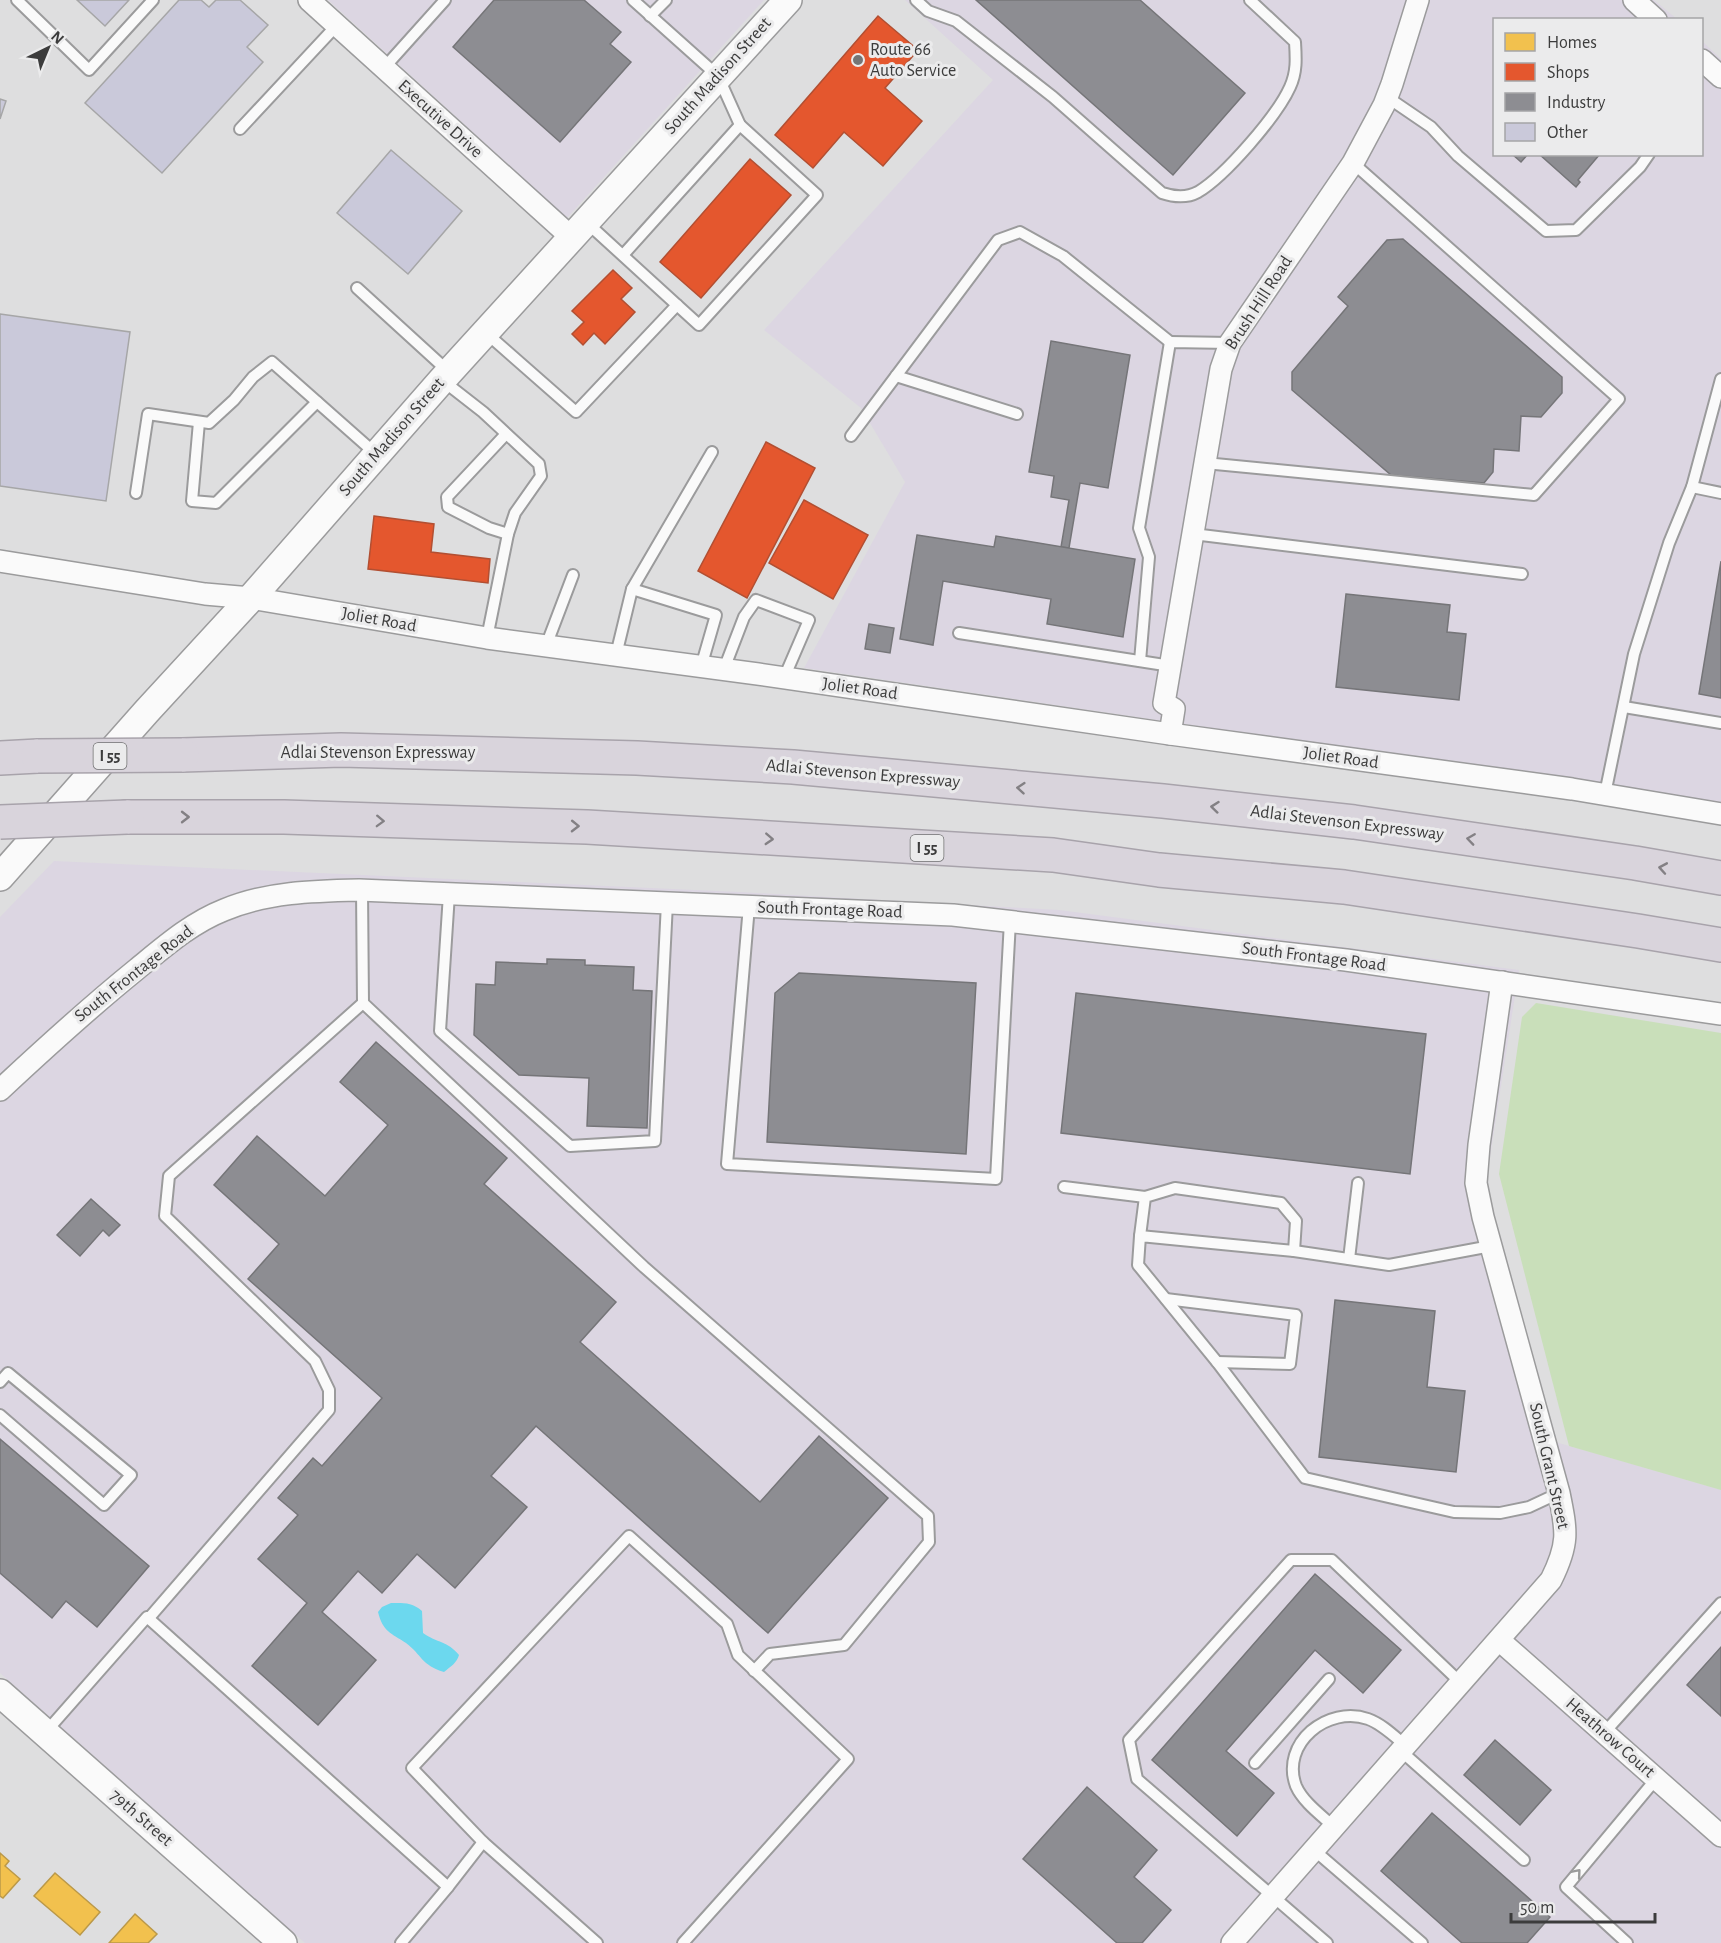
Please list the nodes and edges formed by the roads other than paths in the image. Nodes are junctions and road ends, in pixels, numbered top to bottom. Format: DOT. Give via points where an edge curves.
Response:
graph roads {
  1 [pos="17,0"];
  2 [pos="153,0"];
  3 [pos="309,0"];
  4 [pos="445,0"];
  5 [pos="633,0"];
  6 [pos="666,0"];
  7 [pos="788,0"];
  8 [pos="916,0"];
  9 [pos="1250,0"];
  10 [pos="1418,0"];
  11 [pos="1634,0"];
  12 [pos="651,16"];
  13 [pos="1654,18"];
  14 [pos="337,25"];
  15 [pos="1703,62"];
  16 [pos="384,68"];
  17 [pos="718,76"];
  18 [pos="1721,77"];
  19 [pos="1387,97"];
  20 [pos="740,125"];
  21 [pos="240,129"];
  22 [pos="1648,156"];
  23 [pos="1353,163"];
  24 [pos="578,229"];
  25 [pos="622,255"];
  26 [pos="357,288"];
  27 [pos="677,305"];
  28 [pos="485,332"];
  29 [pos="1170,342"];
  30 [pos="1230,343"];
  31 [pos="445,376"];
  32 [pos="896,376"];
  33 [pos="1721,379"];
  34 [pos="318,402"];
  35 [pos="1017,414"];
  36 [pos="200,422"];
  37 [pos="506,434"];
  38 [pos="850,435"];
  39 [pos="712,452"];
  40 [pos="376,454"];
  41 [pos="1205,463"];
  42 [pos="1692,487"];
  43 [pos="136,492"];
  44 [pos="1721,493"];
  45 [pos="508,534"];
  46 [pos="1193,534"];
  47 [pos="0,561"];
  48 [pos="1522,574"];
  49 [pos="573,575"];
  50 [pos="632,589"];
  51 [pos="250,598"];
  52 [pos="958,633"];
  53 [pos="487,638"];
  54 [pos="546,646"];
  55 [pos="616,655"];
  56 [pos="1140,661"];
  57 [pos="1171,666"];
  58 [pos="701,667"];
  59 [pos="724,669"];
  60 [pos="784,678"];
  61 [pos="1624,707"];
  62 [pos="1721,723"];
  63 [pos="1170,734"];
  64 [pos="0,758"];
  65 [pos="1605,794"];
  66 [pos="1721,814"];
  67 [pos="0,822"];
  68 [pos="0,877"];
  69 [pos="1721,878"];
  70 [pos="362,890"];
  71 [pos="449,894"];
  72 [pos="667,903"];
  73 [pos="749,906"];
  74 [pos="1010,921"];
  75 [pos="1721,945"];
  76 [pos="1502,982"];
  77 [pos="363,1003"];
  78 [pos="1721,1014"];
  79 [pos="0,1090"];
  80 [pos="1358,1182"];
  81 [pos="1064,1187"];
  82 [pos="1145,1197"];
  83 [pos="1140,1236"];
  84 [pos="1491,1245"];
  85 [pos="1294,1251"];
  86 [pos="1349,1259"];
  87 [pos="1166,1299"];
  88 [pos="1217,1362"];
  89 [pos="0,1382"];
  90 [pos="0,1415"];
  91 [pos="1559,1493"];
  92 [pos="1721,1602"];
  93 [pos="149,1618"];
  94 [pos="1499,1640"];
  95 [pos="754,1671"];
  96 [pos="1329,1679"];
  97 [pos="1461,1683"];
  98 [pos="0,1693"];
  99 [pos="1292,1721"];
  100 [pos="45,1733"];
  101 [pos="1604,1733"];
  102 [pos="1306,1735"];
  103 [pos="1403,1748"];
  104 [pos="1255,1763"];
  105 [pos="1656,1779"];
  106 [pos="1334,1827"];
  107 [pos="1721,1836"];
  108 [pos="483,1842"];
  109 [pos="1314,1850"];
  110 [pos="1524,1860"];
  111 [pos="448,1887"];
  112 [pos="1272,1897"];
  113 [pos="283,1943"];
  114 [pos="401,1943"];
  115 [pos="597,1943"];
  116 [pos="683,1943"];
  117 [pos="1232,1943"];
  118 [pos="1327,1943"];
  119 [pos="1422,1943"];
  120 [pos="1628,1943"];
  1 -- 2 [label="lane" via="89,70"];
  3 -- 14 [label="street, Executive Drive"];
  4 -- 16 [label="lane"];
  5 -- 12 [label="lane"];
  6 -- 12 [label="lane"];
  7 -- 17 [label="street, South Madison Street"];
  8 -- 9 [label="lane" via="928,11 956,21 1053,97 1162,193 1174,197 1198,192 1220,175 1259,132 1290,87 1297,64 1295,42"];
  10 -- 19 [label="street, Brush Hill Road"];
  11 -- 13 [label="street"];
  12 -- 17 [label="lane"];
  14 -- 16 [label="street, Executive Drive"];
  14 -- 21 [label="lane"];
  15 -- 18 [label="street"];
  16 -- 24 [label="street, Executive Drive"];
  17 -- 20 [label="lane"];
  17 -- 24 [label="street, South Madison Street"];
  19 -- 22 [label="lane" via="1431,127 1458,156 1546,231 1576,230"];
  19 -- 23 [label="street, Brush Hill Road"];
  20 -- 25 [label="lane"];
  20 -- 27 [label="lane" via="817,195 699,325"];
  23 -- 30 [label="street, Brush Hill Road"];
  23 -- 41 [label="lane" via="1619,399 1534,495"];
  24 -- 25 [label="lane"];
  24 -- 28 [label="street, South Madison Street"];
  25 -- 27 [label="lane"];
  26 -- 31 [label="lane"];
  27 -- 28 [label="lane" via="576,412"];
  28 -- 31 [label="street, South Madison Street"];
  29 -- 30 [label="lane"];
  29 -- 32 [label="lane" via="1063,256 1020,232 998,240"];
  29 -- 56 [label="lane" via="1139,528 1149,557"];
  30 -- 41 [label="street, Brush Hill Road" via="1221,369"];
  31 -- 37 [label="lane"];
  31 -- 40 [label="street, South Madison Street"];
  32 -- 35 [label="lane"];
  32 -- 38 [label="lane"];
  33 -- 42 [label="lane"];
  34 -- 36 [label="lane" via="272,362 252,377 209,423"];
  34 -- 36 [label="lane" via="216,503 192,501"];
  34 -- 40 [label="lane"];
  36 -- 43 [label="lane" via="148,414"];
  37 -- 45 [label="lane" via="539,464 541,476 516,513"];
  37 -- 45 [label="lane" via="447,497 448,507"];
  39 -- 50 [label="lane"];
  40 -- 51 [label="street, South Madison Street"];
  41 -- 46 [label="street, Brush Hill Road"];
  42 -- 44 [label="lane"];
  42 -- 61 [label="lane" via="1668,543 1634,654"];
  45 -- 53 [label="lane"];
  46 -- 48 [label="lane"];
  46 -- 57 [label="street, Brush Hill Road"];
  47 -- 51 [label="street, Joliet Road"];
  49 -- 54 [label="lane"];
  50 -- 55 [label="lane"];
  50 -- 58 [label="lane" via="716,615"];
  51 -- 53 [label="street, Joliet Road"];
  51 -- 68 [label="street, South Madison Street"];
  52 -- 56 [label="lane"];
  53 -- 54 [label="street, Joliet Road"];
  54 -- 55 [label="street, Joliet Road"];
  55 -- 58 [label="street, Joliet Road"];
  56 -- 57 [label="lane"];
  57 -- 63 [label="street, Brush Hill Road" via="1164,703 1174,709"];
  58 -- 59 [label="street, Joliet Road"];
  59 -- 60 [label="street, Joliet Road"];
  59 -- 60 [label="lane" via="744,617 756,600 809,620"];
  60 -- 63 [label="street, Joliet Road"];
  61 -- 62 [label="lane"];
  61 -- 65 [label="lane"];
  63 -- 65 [label="street, Joliet Road"];
  69 -- 64 [label="highway, Adlai Stevenson Expressway / I 55, one-way, bridge" via="1354,822 793,767 637,758 340,750"];
  65 -- 66 [label="street, Joliet Road"];
  67 -- 75 [label="highway, I 55, one-way, bridge" via="284,817 587,827 1053,855 1159,870 1344,887"];
  70 -- 71 [label="street, South Frontage Road"];
  70 -- 77 [label="lane"];
  70 -- 79 [label="street, South Frontage Road" via="305,891 262,898 224,910 187,929 83,1013"];
  71 -- 72 [label="street, South Frontage Road"];
  71 -- 72 [label="lane" via="440,1030 570,1146 655,1141"];
  72 -- 73 [label="street, South Frontage Road"];
  73 -- 74 [label="street, South Frontage Road"];
  73 -- 74 [label="lane" via="727,1164 996,1179"];
  74 -- 76 [label="street, South Frontage Road"];
  76 -- 78 [label="street, South Frontage Road"];
  76 -- 84 [label="street, South Grant Street" via="1476,1183"];
  77 -- 93 [label="lane" via="169,1176 165,1216 315,1361 329,1390 329,1410"];
  77 -- 95 [label="lane" via="644,1266 928,1516 929,1542 844,1645 770,1654"];
  80 -- 86 [label="lane"];
  81 -- 82 [label="lane"];
  82 -- 83 [label="lane"];
  82 -- 85 [label="lane" via="1175,1188 1281,1203 1296,1221"];
  83 -- 85 [label="lane"];
  83 -- 87 [label="lane" via="1138,1265"];
  84 -- 86 [label="lane" via="1389,1265"];
  84 -- 91 [label="street, South Grant Street"];
  85 -- 86 [label="lane"];
  87 -- 88 [label="lane"];
  87 -- 88 [label="lane" via="1296,1315 1290,1364"];
  88 -- 91 [label="lane" via="1305,1478 1454,1512 1500,1513 1529,1507"];
  89 -- 90 [label="lane" via="8,1373 130,1475 104,1504"];
  91 -- 94 [label="street, South Grant Street" via="1566,1529 1564,1552 1551,1580"];
  92 -- 101 [label="lane"];
  93 -- 100 [label="lane"];
  93 -- 111 [label="lane"];
  94 -- 97 [label="street, South Grant Street"];
  94 -- 101 [label="street, Heathrow Court"];
  95 -- 108 [label="lane" via="738,1655 727,1624 629,1536 412,1768"];
  95 -- 116 [label="lane" via="848,1759"];
  96 -- 99 [label="lane"];
  97 -- 103 [label="street, South Grant Street"];
  97 -- 112 [label="lane" via="1332,1560 1291,1560 1129,1740 1137,1779"];
  98 -- 100 [label="street, 79th Street"];
  99 -- 102 [label="lane"];
  99 -- 104 [label="lane"];
  100 -- 113 [label="street, 79th Street"];
  101 -- 105 [label="street, Heathrow Court"];
  102 -- 103 [label="lane" via="1326,1720 1350,1716 1380,1725"];
  102 -- 106 [label="lane" via="1294,1759 1297,1787"];
  103 -- 106 [label="street, South Grant Street"];
  103 -- 110 [label="lane"];
  105 -- 107 [label="street, Heathrow Court"];
  120 -- 105 [label="lane, one-way" via="1566,1887"];
  106 -- 109 [label="street, South Grant Street"];
  108 -- 111 [label="lane"];
  108 -- 115 [label="lane"];
  109 -- 112 [label="street, South Grant Street"];
  109 -- 119 [label="lane"];
  111 -- 114 [label="lane"];
  112 -- 117 [label="street, South Grant Street"];
  112 -- 118 [label="lane"];
}
